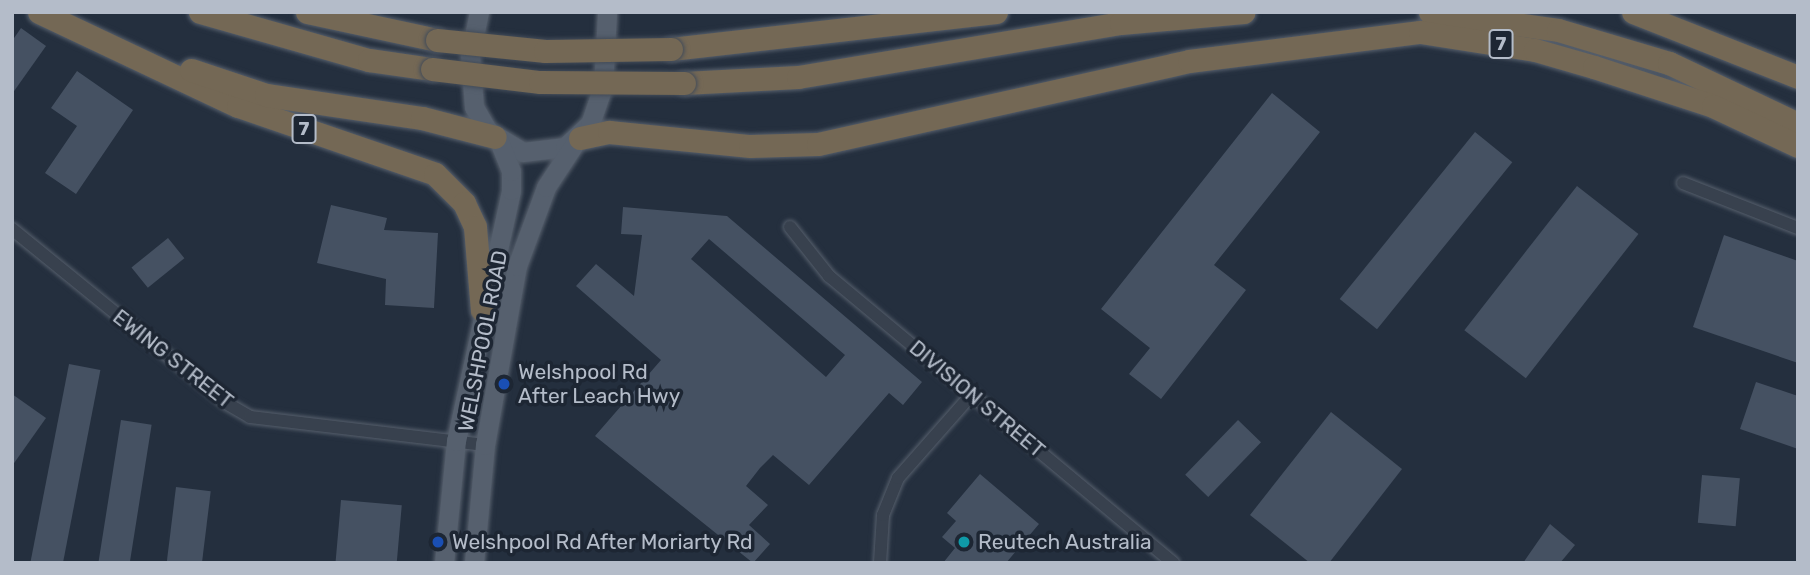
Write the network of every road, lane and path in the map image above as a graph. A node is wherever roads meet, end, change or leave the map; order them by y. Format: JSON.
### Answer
{"nodes":[{"id":1,"x":40,"y":12,"type":"edge"},
{"id":2,"x":200,"y":12,"type":"edge"},
{"id":3,"x":307,"y":12,"type":"edge"},
{"id":4,"x":479,"y":12,"type":"edge"},
{"id":5,"x":607,"y":12,"type":"edge"},
{"id":6,"x":996,"y":12,"type":"edge"},
{"id":7,"x":1244,"y":12,"type":"edge"},
{"id":8,"x":1430,"y":12,"type":"edge"},
{"id":9,"x":1633,"y":12,"type":"edge"},
{"id":10,"x":1798,"y":77,"type":"edge"},
{"id":11,"x":1798,"y":124,"type":"edge"},
{"id":12,"x":497,"y":138,"type":"junction"},
{"id":13,"x":578,"y":139,"type":"junction"},
{"id":14,"x":1798,"y":146,"type":"edge"},
{"id":15,"x":1683,"y":183,"type":"dead end"},
{"id":16,"x":790,"y":227,"type":"dead end"},
{"id":17,"x":1798,"y":228,"type":"edge"},
{"id":18,"x":12,"y":229,"type":"edge"},
{"id":19,"x":482,"y":310,"type":"junction"},
{"id":20,"x":972,"y":394,"type":"junction"},
{"id":21,"x":456,"y":441,"type":"junction"},
{"id":22,"x":485,"y":445,"type":"junction"},
{"id":23,"x":473,"y":557,"type":"edge"},
{"id":24,"x":444,"y":563,"type":"edge"},
{"id":25,"x":880,"y":563,"type":"edge"},
{"id":26,"x":1173,"y":563,"type":"edge"}],
"edges":[{"from":1,"to":12,"type":"highway"},
{"from":1,"to":19,"type":"highway","number":"7"},
{"from":2,"to":7,"type":"highway","bridge":true},
{"from":3,"to":6,"type":"highway","bridge":true},
{"from":4,"to":12,"type":"main road","name":"WELSHPOOL ROAD"},
{"from":5,"to":13,"type":"main road","name":"WELSHPOOL ROAD"},
{"from":8,"to":11,"type":"highway","number":"7"},
{"from":9,"to":10,"type":"highway"},
{"from":12,"to":13,"type":"main road"},
{"from":12,"to":19,"type":"main road","name":"WELSHPOOL ROAD"},
{"from":13,"to":14,"type":"highway","number":"7"},
{"from":13,"to":22,"type":"main road","name":"WELSHPOOL ROAD"},
{"from":15,"to":17,"type":"street"},
{"from":16,"to":20,"type":"street","name":"DIVISION STREET"},
{"from":18,"to":21,"type":"street","name":"EWING STREET"},
{"from":19,"to":21,"type":"main road","name":"WELSHPOOL ROAD"},
{"from":20,"to":25,"type":"street"},
{"from":20,"to":26,"type":"street","name":"DIVISION STREET"},
{"from":21,"to":22,"type":"street","name":"EWING STREET"},
{"from":21,"to":24,"type":"main road","name":"WELSHPOOL ROAD"},
{"from":22,"to":23,"type":"main road","name":"WELSHPOOL ROAD"}]}
